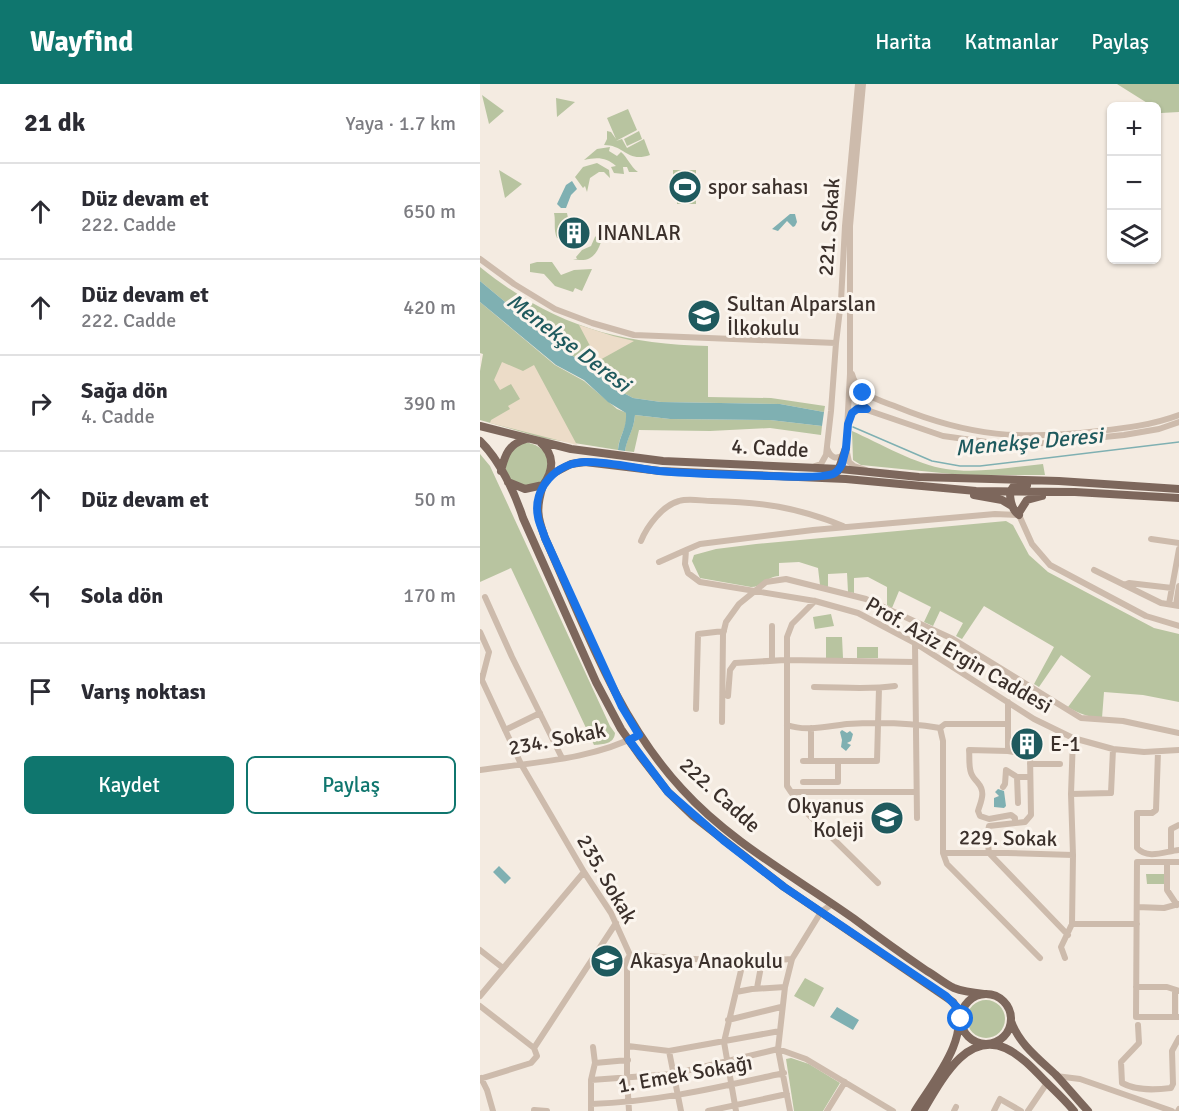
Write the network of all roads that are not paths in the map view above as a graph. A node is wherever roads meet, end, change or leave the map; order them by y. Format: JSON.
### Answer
{"nodes":[{"id":1,"x":858,"y":84,"type":"edge"},
{"id":2,"x":863,"y":84,"type":"edge"},
{"id":3,"x":480,"y":259,"type":"edge"},
{"id":4,"x":836,"y":343,"type":"junction"},
{"id":5,"x":850,"y":369,"type":"junction"},
{"id":6,"x":870,"y":396,"type":"junction"},
{"id":7,"x":867,"y":409,"type":"junction"},
{"id":8,"x":1179,"y":416,"type":"edge"},
{"id":9,"x":1179,"y":422,"type":"edge"},
{"id":10,"x":848,"y":424,"type":"junction"},
{"id":11,"x":480,"y":426,"type":"edge"},
{"id":12,"x":527,"y":438,"type":"junction"},
{"id":13,"x":480,"y":441,"type":"edge"},
{"id":14,"x":540,"y":442,"type":"junction"},
{"id":15,"x":826,"y":447,"type":"junction"},
{"id":16,"x":845,"y":451,"type":"junction"},
{"id":17,"x":808,"y":468,"type":"junction"},
{"id":18,"x":840,"y":469,"type":"junction"},
{"id":19,"x":501,"y":471,"type":"junction"},
{"id":20,"x":872,"y":472,"type":"junction"},
{"id":21,"x":550,"y":475,"type":"junction"},
{"id":22,"x":802,"y":477,"type":"junction"},
{"id":23,"x":999,"y":480,"type":"junction"},
{"id":24,"x":507,"y":481,"type":"junction"},
{"id":25,"x":1070,"y":481,"type":"junction"},
{"id":26,"x":543,"y":485,"type":"junction"},
{"id":27,"x":946,"y":489,"type":"junction"},
{"id":28,"x":1179,"y":489,"type":"edge"},
{"id":29,"x":1012,"y":490,"type":"junction"},
{"id":30,"x":1066,"y":492,"type":"junction"},
{"id":31,"x":1179,"y":498,"type":"edge"},
{"id":32,"x":1017,"y":511,"type":"junction"},
{"id":33,"x":844,"y":526,"type":"junction"},
{"id":34,"x":1151,"y":539,"type":"dead end"},
{"id":35,"x":641,"y":540,"type":"dead end"},
{"id":36,"x":1179,"y":543,"type":"edge"},
{"id":37,"x":1179,"y":549,"type":"edge"},
{"id":38,"x":686,"y":550,"type":"junction"},
{"id":39,"x":659,"y":562,"type":"dead end"},
{"id":40,"x":1094,"y":570,"type":"dead end"},
{"id":41,"x":1124,"y":585,"type":"junction"},
{"id":42,"x":1179,"y":586,"type":"edge"},
{"id":43,"x":1172,"y":588,"type":"junction"},
{"id":44,"x":755,"y":592,"type":"junction"},
{"id":45,"x":485,"y":597,"type":"dead end"},
{"id":46,"x":815,"y":601,"type":"junction"},
{"id":47,"x":1174,"y":605,"type":"edge"},
{"id":48,"x":772,"y":626,"type":"dead end"},
{"id":49,"x":1179,"y":626,"type":"edge"},
{"id":50,"x":480,"y":632,"type":"edge"},
{"id":51,"x":723,"y":632,"type":"junction"},
{"id":52,"x":915,"y":643,"type":"junction"},
{"id":53,"x":785,"y":660,"type":"junction"},
{"id":54,"x":772,"y":661,"type":"junction"},
{"id":55,"x":915,"y":662,"type":"junction"},
{"id":56,"x":481,"y":678,"type":"edge"},
{"id":57,"x":895,"y":686,"type":"dead end"},
{"id":58,"x":814,"y":687,"type":"dead end"},
{"id":59,"x":879,"y":688,"type":"junction"},
{"id":60,"x":728,"y":696,"type":"dead end"},
{"id":61,"x":1008,"y":702,"type":"junction"},
{"id":62,"x":696,"y":709,"type":"dead end"},
{"id":63,"x":540,"y":713,"type":"junction"},
{"id":64,"x":722,"y":722,"type":"dead end"},
{"id":65,"x":879,"y":724,"type":"junction"},
{"id":66,"x":1007,"y":724,"type":"junction"},
{"id":67,"x":787,"y":725,"type":"junction"},
{"id":68,"x":915,"y":725,"type":"junction"},
{"id":69,"x":811,"y":728,"type":"junction"},
{"id":70,"x":940,"y":728,"type":"junction"},
{"id":71,"x":505,"y":730,"type":"junction"},
{"id":72,"x":1179,"y":733,"type":"edge"},
{"id":73,"x":639,"y":735,"type":"junction"},
{"id":74,"x":1073,"y":738,"type":"junction"},
{"id":75,"x":629,"y":740,"type":"junction"},
{"id":76,"x":1113,"y":749,"type":"junction"},
{"id":77,"x":1179,"y":750,"type":"edge"},
{"id":78,"x":1008,"y":751,"type":"junction"},
{"id":79,"x":1158,"y":752,"type":"junction"},
{"id":80,"x":562,"y":758,"type":"junction"},
{"id":81,"x":803,"y":761,"type":"dead end"},
{"id":82,"x":811,"y":761,"type":"junction"},
{"id":83,"x":838,"y":761,"type":"junction"},
{"id":84,"x":521,"y":764,"type":"junction"},
{"id":85,"x":1030,"y":764,"type":"junction"},
{"id":86,"x":1060,"y":764,"type":"dead end"},
{"id":87,"x":480,"y":770,"type":"edge"},
{"id":88,"x":1017,"y":777,"type":"junction"},
{"id":89,"x":1030,"y":777,"type":"junction"},
{"id":90,"x":803,"y":782,"type":"dead end"},
{"id":91,"x":838,"y":782,"type":"junction"},
{"id":92,"x":846,"y":782,"type":"dead end"},
{"id":93,"x":1003,"y":787,"type":"dead end"},
{"id":94,"x":791,"y":792,"type":"junction"},
{"id":95,"x":916,"y":792,"type":"junction"},
{"id":96,"x":1071,"y":794,"type":"junction"},
{"id":97,"x":1018,"y":803,"type":"dead end"},
{"id":98,"x":917,"y":818,"type":"dead end"},
{"id":99,"x":1015,"y":823,"type":"junction"},
{"id":100,"x":1179,"y":825,"type":"edge"},
{"id":101,"x":1179,"y":850,"type":"edge"},
{"id":102,"x":1171,"y":851,"type":"junction"},
{"id":103,"x":943,"y":853,"type":"junction"},
{"id":104,"x":989,"y":853,"type":"junction"},
{"id":105,"x":1073,"y":855,"type":"junction"},
{"id":106,"x":1167,"y":862,"type":"junction"},
{"id":107,"x":1179,"y":862,"type":"edge"},
{"id":108,"x":584,"y":872,"type":"junction"},
{"id":109,"x":878,"y":883,"type":"dead end"},
{"id":110,"x":832,"y":904,"type":"junction"},
{"id":111,"x":1178,"y":905,"type":"edge"},
{"id":112,"x":1137,"y":907,"type":"junction"},
{"id":113,"x":821,"y":912,"type":"junction"},
{"id":114,"x":616,"y":923,"type":"junction"},
{"id":115,"x":1072,"y":924,"type":"junction"},
{"id":116,"x":1137,"y":924,"type":"junction"},
{"id":117,"x":1068,"y":935,"type":"junction"},
{"id":118,"x":480,"y":950,"type":"edge"},
{"id":119,"x":630,"y":955,"type":"junction"},
{"id":120,"x":1040,"y":958,"type":"dead end"},
{"id":121,"x":1065,"y":958,"type":"dead end"},
{"id":122,"x":792,"y":959,"type":"junction"},
{"id":123,"x":762,"y":961,"type":"junction"},
{"id":124,"x":743,"y":962,"type":"junction"},
{"id":125,"x":503,"y":968,"type":"junction"},
{"id":126,"x":785,"y":987,"type":"junction"},
{"id":127,"x":1136,"y":987,"type":"junction"},
{"id":128,"x":757,"y":988,"type":"junction"},
{"id":129,"x":1177,"y":991,"type":"edge"},
{"id":130,"x":736,"y":992,"type":"junction"},
{"id":131,"x":985,"y":994,"type":"junction"},
{"id":132,"x":480,"y":996,"type":"edge"},
{"id":133,"x":480,"y":1006,"type":"edge"},
{"id":134,"x":781,"y":1007,"type":"junction"},
{"id":135,"x":1177,"y":1017,"type":"edge"},
{"id":136,"x":961,"y":1019,"type":"junction"},
{"id":137,"x":1011,"y":1019,"type":"junction"},
{"id":138,"x":728,"y":1020,"type":"junction"},
{"id":139,"x":1138,"y":1025,"type":"dead end"},
{"id":140,"x":780,"y":1031,"type":"junction"},
{"id":141,"x":1179,"y":1038,"type":"edge"},
{"id":142,"x":724,"y":1042,"type":"junction"},
{"id":143,"x":986,"y":1044,"type":"junction"},
{"id":144,"x":628,"y":1046,"type":"junction"},
{"id":145,"x":593,"y":1047,"type":"dead end"},
{"id":146,"x":534,"y":1048,"type":"junction"},
{"id":147,"x":778,"y":1049,"type":"junction"},
{"id":148,"x":669,"y":1051,"type":"junction"},
{"id":149,"x":628,"y":1060,"type":"junction"},
{"id":150,"x":726,"y":1060,"type":"junction"},
{"id":151,"x":596,"y":1063,"type":"junction"},
{"id":152,"x":784,"y":1073,"type":"junction"},
{"id":153,"x":673,"y":1074,"type":"junction"},
{"id":154,"x":1056,"y":1076,"type":"junction"},
{"id":155,"x":481,"y":1078,"type":"edge"},
{"id":156,"x":627,"y":1078,"type":"junction"},
{"id":157,"x":591,"y":1080,"type":"junction"},
{"id":158,"x":845,"y":1082,"type":"junction"},
{"id":159,"x":1047,"y":1083,"type":"junction"},
{"id":160,"x":731,"y":1084,"type":"junction"},
{"id":161,"x":787,"y":1094,"type":"junction"},
{"id":162,"x":678,"y":1096,"type":"junction"},
{"id":163,"x":628,"y":1103,"type":"junction"},
{"id":164,"x":591,"y":1107,"type":"edge"},
{"id":165,"x":736,"y":1108,"type":"edge"},
{"id":166,"x":1155,"y":1108,"type":"edge"},
{"id":167,"x":534,"y":1110,"type":"edge"},
{"id":168,"x":926,"y":1110,"type":"edge"},
{"id":169,"x":493,"y":1111,"type":"edge"},
{"id":170,"x":547,"y":1111,"type":"edge"},
{"id":171,"x":629,"y":1111,"type":"edge"},
{"id":172,"x":681,"y":1111,"type":"edge"},
{"id":173,"x":708,"y":1111,"type":"edge"},
{"id":174,"x":790,"y":1111,"type":"edge"},
{"id":175,"x":827,"y":1111,"type":"edge"},
{"id":176,"x":893,"y":1111,"type":"edge"},
{"id":177,"x":915,"y":1111,"type":"edge"},
{"id":178,"x":994,"y":1111,"type":"edge"},
{"id":179,"x":1021,"y":1111,"type":"edge"},
{"id":180,"x":1028,"y":1111,"type":"edge"},
{"id":181,"x":1074,"y":1111,"type":"edge"},
{"id":182,"x":1088,"y":1111,"type":"edge"},
{"id":183,"x":1172,"y":1111,"type":"edge"}],
"edges":[{"from":1,"to":4,"type":"street","name":"221. Sokak"},
{"from":2,"to":5,"type":"street"},
{"from":3,"to":4,"type":"street"},
{"from":4,"to":15,"type":"street","name":"221. Sokak"},
{"from":5,"to":6,"type":"street"},
{"from":5,"to":10,"type":"street"},
{"from":6,"to":7,"type":"street"},
{"from":6,"to":8,"type":"street"},
{"from":7,"to":9,"type":"street"},
{"from":7,"to":10,"type":"street"},
{"from":10,"to":16,"type":"street"},
{"from":11,"to":12,"type":"main road"},
{"from":12,"to":14,"type":"main road"},
{"from":12,"to":19,"type":"main road"},
{"from":13,"to":19,"type":"main road"},
{"from":14,"to":17,"type":"main road","name":"4. Cadde"},
{"from":14,"to":21,"type":"main road"},
{"from":15,"to":16,"type":"street"},
{"from":15,"to":17,"type":"street"},
{"from":16,"to":18,"type":"main road"},
{"from":16,"to":20,"type":"street"},
{"from":17,"to":18,"type":"main road","name":"4. Cadde"},
{"from":18,"to":20,"type":"main road","name":"4. Cadde"},
{"from":18,"to":22,"type":"main road"},
{"from":19,"to":24,"type":"main road"},
{"from":20,"to":23,"type":"main road","name":"4. Cadde"},
{"from":21,"to":22,"type":"main road","name":"4. Cadde"},
{"from":21,"to":26,"type":"main road"},
{"from":22,"to":27,"type":"main road","name":"4. Cadde"},
{"from":23,"to":25,"type":"main road","name":"4. Cadde"},
{"from":23,"to":29,"type":"main road"},
{"from":24,"to":26,"type":"main road"},
{"from":24,"to":75,"type":"main road","name":"222. Cadde"},
{"from":25,"to":28,"type":"main road","name":"4. Cadde"},
{"from":25,"to":29,"type":"main road"},
{"from":26,"to":73,"type":"main road","name":"222. Cadde"},
{"from":27,"to":29,"type":"main road","name":"4. Cadde"},
{"from":27,"to":32,"type":"main road"},
{"from":29,"to":30,"type":"main road","name":"4. Cadde"},
{"from":29,"to":32,"type":"main road"},
{"from":30,"to":31,"type":"main road","name":"4. Cadde"},
{"from":30,"to":32,"type":"main road"},
{"from":32,"to":33,"type":"street"},
{"from":32,"to":49,"type":"street"},
{"from":33,"to":35,"type":"street"},
{"from":33,"to":38,"type":"street"},
{"from":34,"to":36,"type":"street"},
{"from":37,"to":43,"type":"street"},
{"from":38,"to":39,"type":"street"},
{"from":38,"to":44,"type":"street","name":"Prof. Aziz Ergin Caddesi"},
{"from":40,"to":41,"type":"street"},
{"from":41,"to":43,"type":"street"},
{"from":41,"to":47,"type":"street"},
{"from":42,"to":47,"type":"street"},
{"from":43,"to":47,"type":"street"},
{"from":44,"to":46,"type":"street","name":"Prof. Aziz Ergin Caddesi"},
{"from":44,"to":51,"type":"street"},
{"from":44,"to":72,"type":"street"},
{"from":45,"to":63,"type":"street"},
{"from":46,"to":52,"type":"street","name":"Prof. Aziz Ergin Caddesi"},
{"from":46,"to":53,"type":"street"},
{"from":48,"to":54,"type":"street"},
{"from":50,"to":56,"type":"street"},
{"from":51,"to":62,"type":"street"},
{"from":51,"to":64,"type":"street"},
{"from":52,"to":55,"type":"street"},
{"from":52,"to":61,"type":"street","name":"Prof. Aziz Ergin Caddesi"},
{"from":53,"to":54,"type":"street"},
{"from":53,"to":55,"type":"street"},
{"from":53,"to":67,"type":"street"},
{"from":54,"to":60,"type":"street"},
{"from":55,"to":68,"type":"street"},
{"from":56,"to":71,"type":"street","name":"235. Sokak"},
{"from":57,"to":59,"type":"street"},
{"from":58,"to":59,"type":"street"},
{"from":59,"to":65,"type":"street"},
{"from":61,"to":66,"type":"street"},
{"from":61,"to":74,"type":"street","name":"Prof. Aziz Ergin Caddesi"},
{"from":63,"to":71,"type":"street"},
{"from":63,"to":80,"type":"street"},
{"from":65,"to":68,"type":"street"},
{"from":65,"to":69,"type":"street"},
{"from":65,"to":83,"type":"street"},
{"from":66,"to":70,"type":"street"},
{"from":66,"to":78,"type":"street"},
{"from":67,"to":69,"type":"street"},
{"from":67,"to":94,"type":"street"},
{"from":68,"to":70,"type":"street"},
{"from":68,"to":95,"type":"street"},
{"from":69,"to":82,"type":"street"},
{"from":70,"to":103,"type":"street"},
{"from":71,"to":84,"type":"street","name":"235. Sokak"},
{"from":73,"to":75,"type":"street","name":"234. Sokak"},
{"from":73,"to":110,"type":"main road","name":"222. Cadde"},
{"from":74,"to":76,"type":"street","name":"Prof. Aziz Ergin Caddesi"},
{"from":74,"to":96,"type":"street"},
{"from":75,"to":80,"type":"street","name":"234. Sokak"},
{"from":75,"to":113,"type":"main road","name":"222. Cadde"},
{"from":76,"to":79,"type":"street","name":"Prof. Aziz Ergin Caddesi"},
{"from":76,"to":96,"type":"street"},
{"from":77,"to":79,"type":"street","name":"Prof. Aziz Ergin Caddesi"},
{"from":78,"to":85,"type":"street"},
{"from":78,"to":99,"type":"street"},
{"from":79,"to":102,"type":"street"},
{"from":80,"to":84,"type":"street","name":"234. Sokak"},
{"from":81,"to":82,"type":"street"},
{"from":82,"to":83,"type":"street"},
{"from":83,"to":91,"type":"street"},
{"from":84,"to":87,"type":"street","name":"234. Sokak"},
{"from":84,"to":108,"type":"street","name":"235. Sokak"},
{"from":85,"to":86,"type":"street"},
{"from":85,"to":89,"type":"street"},
{"from":88,"to":89,"type":"street"},
{"from":88,"to":93,"type":"street"},
{"from":88,"to":97,"type":"street"},
{"from":89,"to":99,"type":"street"},
{"from":90,"to":91,"type":"street"},
{"from":91,"to":92,"type":"street"},
{"from":94,"to":95,"type":"street"},
{"from":94,"to":109,"type":"street"},
{"from":95,"to":98,"type":"street"},
{"from":96,"to":105,"type":"street"},
{"from":99,"to":104,"type":"street"},
{"from":100,"to":102,"type":"street"},
{"from":101,"to":102,"type":"street"},
{"from":103,"to":104,"type":"street","name":"229. Sokak"},
{"from":103,"to":120,"type":"street"},
{"from":104,"to":105,"type":"street","name":"229. Sokak"},
{"from":104,"to":117,"type":"street"},
{"from":105,"to":115,"type":"street"},
{"from":106,"to":107,"type":"street"},
{"from":106,"to":111,"type":"street"},
{"from":106,"to":112,"type":"street"},
{"from":108,"to":114,"type":"street","name":"235. Sokak"},
{"from":108,"to":125,"type":"street"},
{"from":110,"to":113,"type":"street"},
{"from":110,"to":131,"type":"main road","name":"222. Cadde"},
{"from":111,"to":112,"type":"street"},
{"from":112,"to":116,"type":"street"},
{"from":113,"to":122,"type":"street"},
{"from":113,"to":136,"type":"main road","name":"222. Cadde"},
{"from":114,"to":119,"type":"street","name":"235. Sokak"},
{"from":114,"to":146,"type":"street"},
{"from":115,"to":116,"type":"street"},
{"from":115,"to":117,"type":"street"},
{"from":116,"to":127,"type":"street"},
{"from":117,"to":121,"type":"street"},
{"from":118,"to":125,"type":"street"},
{"from":119,"to":124,"type":"street","name":"235. Sokak"},
{"from":119,"to":144,"type":"street"},
{"from":122,"to":123,"type":"street","name":"235. Sokak"},
{"from":122,"to":126,"type":"street"},
{"from":123,"to":124,"type":"street","name":"235. Sokak"},
{"from":123,"to":128,"type":"street"},
{"from":124,"to":130,"type":"street"},
{"from":125,"to":132,"type":"street"},
{"from":126,"to":128,"type":"street"},
{"from":126,"to":134,"type":"street"},
{"from":127,"to":129,"type":"street"},
{"from":127,"to":135,"type":"street"},
{"from":128,"to":130,"type":"street"},
{"from":129,"to":135,"type":"street"},
{"from":130,"to":138,"type":"street"},
{"from":131,"to":136,"type":"main road"},
{"from":131,"to":137,"type":"main road"},
{"from":133,"to":146,"type":"street"},
{"from":134,"to":138,"type":"street"},
{"from":134,"to":140,"type":"street"},
{"from":136,"to":143,"type":"main road"},
{"from":136,"to":177,"type":"main road"},
{"from":137,"to":143,"type":"main road"},
{"from":137,"to":154,"type":"main road"},
{"from":138,"to":142,"type":"street"},
{"from":139,"to":141,"type":"street"},
{"from":140,"to":142,"type":"street"},
{"from":140,"to":147,"type":"street"},
{"from":142,"to":148,"type":"street"},
{"from":142,"to":150,"type":"street"},
{"from":143,"to":159,"type":"main road"},
{"from":143,"to":168,"type":"main road"},
{"from":144,"to":148,"type":"street"},
{"from":144,"to":149,"type":"street"},
{"from":145,"to":151,"type":"street"},
{"from":146,"to":155,"type":"street"},
{"from":147,"to":150,"type":"street"},
{"from":147,"to":152,"type":"street"},
{"from":147,"to":158,"type":"street"},
{"from":148,"to":153,"type":"street"},
{"from":149,"to":151,"type":"street"},
{"from":149,"to":156,"type":"street"},
{"from":150,"to":153,"type":"street"},
{"from":150,"to":160,"type":"street"},
{"from":151,"to":157,"type":"street"},
{"from":152,"to":160,"type":"street","name":"1. Emek Sokağı"},
{"from":152,"to":161,"type":"street"},
{"from":153,"to":156,"type":"street"},
{"from":153,"to":162,"type":"street"},
{"from":154,"to":166,"type":"street"},
{"from":154,"to":182,"type":"main road"},
{"from":155,"to":169,"type":"street"},
{"from":156,"to":157,"type":"street"},
{"from":156,"to":163,"type":"street"},
{"from":157,"to":164,"type":"street"},
{"from":158,"to":175,"type":"street"},
{"from":158,"to":176,"type":"street"},
{"from":159,"to":180,"type":"street"},
{"from":159,"to":181,"type":"main road"},
{"from":160,"to":162,"type":"street","name":"1. Emek Sokağı"},
{"from":160,"to":165,"type":"street"},
{"from":161,"to":165,"type":"street"},
{"from":161,"to":174,"type":"street"},
{"from":162,"to":163,"type":"street","name":"1. Emek Sokağı"},
{"from":162,"to":172,"type":"street"},
{"from":163,"to":164,"type":"street","name":"1. Emek Sokağı"},
{"from":163,"to":171,"type":"street"},
{"from":165,"to":173,"type":"street"},
{"from":166,"to":183,"type":"street"},
{"from":167,"to":170,"type":"street"},
{"from":178,"to":179,"type":"street"}]}
